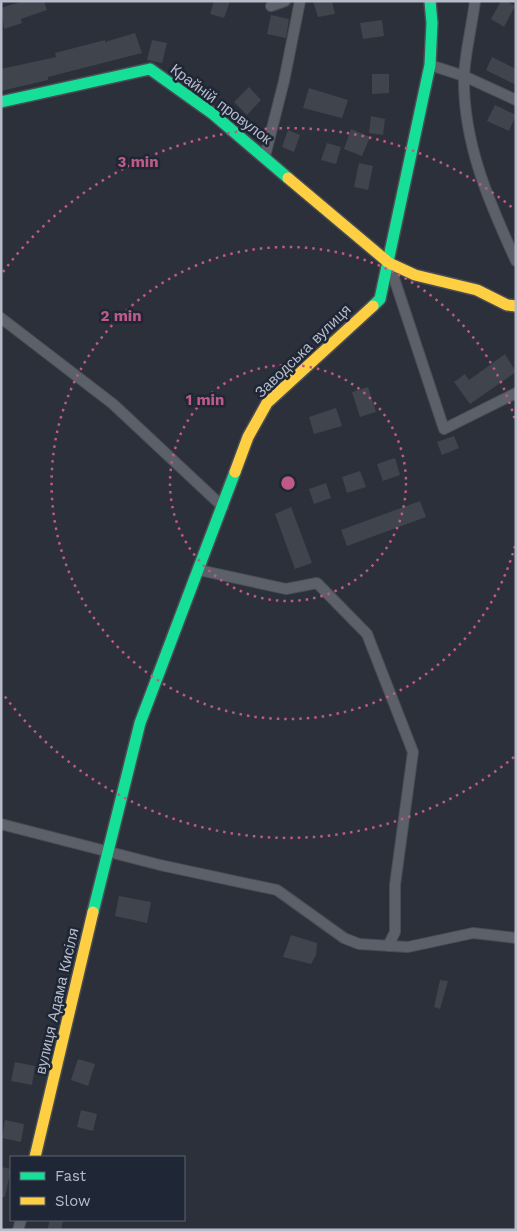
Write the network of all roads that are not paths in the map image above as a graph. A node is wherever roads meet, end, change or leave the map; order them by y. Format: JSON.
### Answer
{"nodes":[{"id":1,"x":285,"y":1,"type":"edge"},
{"id":2,"x":300,"y":1,"type":"edge"},
{"id":3,"x":430,"y":1,"type":"edge"},
{"id":4,"x":475,"y":1,"type":"edge"},
{"id":5,"x":271,"y":6,"type":"dead end"},
{"id":6,"x":430,"y":66,"type":"junction"},
{"id":7,"x":464,"y":76,"type":"junction"},
{"id":8,"x":516,"y":100,"type":"edge"},
{"id":9,"x":1,"y":102,"type":"edge"},
{"id":10,"x":265,"y":156,"type":"junction"},
{"id":11,"x":516,"y":261,"type":"edge"},
{"id":12,"x":389,"y":263,"type":"junction"},
{"id":13,"x":516,"y":306,"type":"edge"},
{"id":14,"x":1,"y":318,"type":"edge"},
{"id":15,"x":516,"y":393,"type":"edge"},
{"id":16,"x":222,"y":507,"type":"junction"},
{"id":17,"x":198,"y":573,"type":"junction"},
{"id":18,"x":1,"y":824,"type":"edge"},
{"id":19,"x":107,"y":851,"type":"junction"},
{"id":20,"x":516,"y":938,"type":"edge"},
{"id":21,"x":388,"y":946,"type":"junction"},
{"id":22,"x":36,"y":1156,"type":"edge"}],
"edges":[{"from":1,"to":5,"type":"street"},
{"from":2,"to":10,"type":"street"},
{"from":3,"to":6,"type":"street","name":"Заводська вулиця"},
{"from":4,"to":7,"type":"street"},
{"from":6,"to":7,"type":"street"},
{"from":6,"to":12,"type":"street","name":"Заводська вулиця"},
{"from":7,"to":8,"type":"street"},
{"from":7,"to":11,"type":"street"},
{"from":9,"to":10,"type":"street","name":"Крайній провулок"},
{"from":10,"to":12,"type":"street","name":"Крайній провулок"},
{"from":12,"to":13,"type":"street","name":"Крайній провулок"},
{"from":12,"to":15,"type":"street"},
{"from":12,"to":16,"type":"street","name":"Заводська вулиця"},
{"from":14,"to":16,"type":"street"},
{"from":16,"to":17,"type":"street","name":"Заводська вулиця"},
{"from":17,"to":19,"type":"street","name":"вулиця Адама Кисіля"},
{"from":17,"to":21,"type":"street"},
{"from":18,"to":19,"type":"street"},
{"from":19,"to":21,"type":"street"},
{"from":19,"to":22,"type":"street","name":"вулиця Адама Кисіля"},
{"from":20,"to":21,"type":"street"}]}
